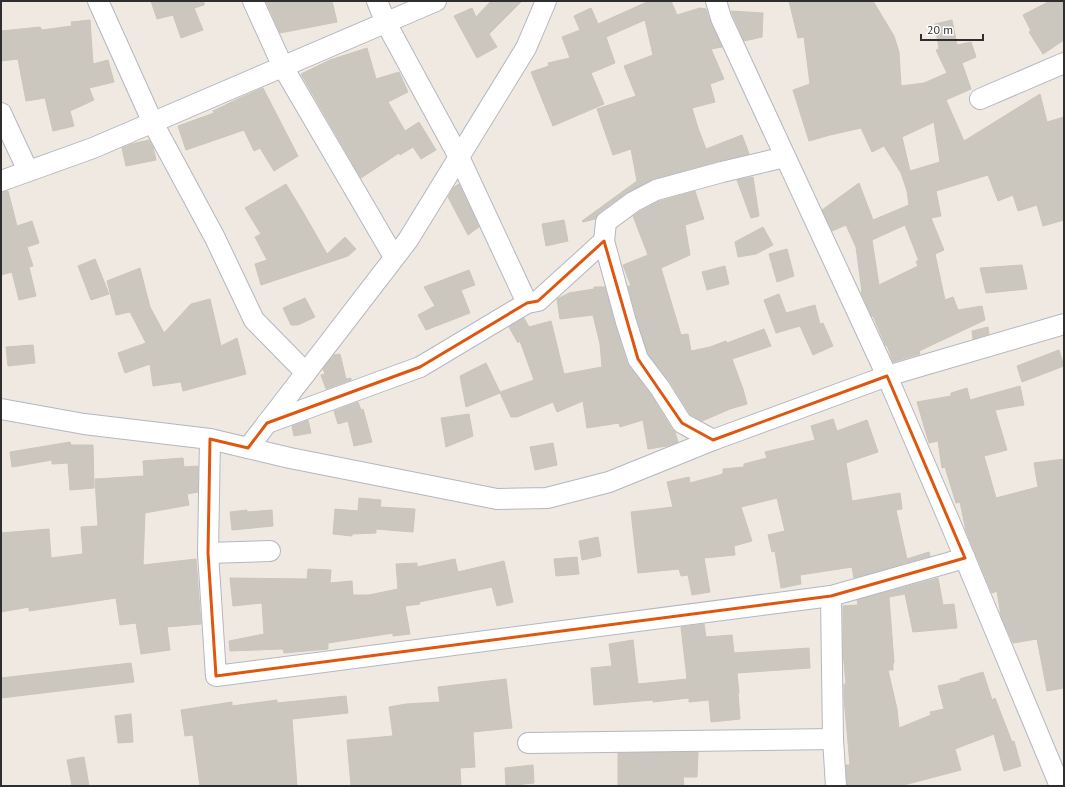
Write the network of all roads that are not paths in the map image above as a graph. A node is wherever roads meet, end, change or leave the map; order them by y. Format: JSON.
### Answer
{"nodes":[{"id":1,"x":98,"y":1,"type":"edge"},
{"id":2,"x":253,"y":1,"type":"edge"},
{"id":3,"x":377,"y":1,"type":"edge"},
{"id":4,"x":436,"y":1,"type":"edge"},
{"id":5,"x":546,"y":1,"type":"edge"},
{"id":6,"x":716,"y":1,"type":"edge"},
{"id":7,"x":386,"y":23,"type":"junction"},
{"id":8,"x":1064,"y":63,"type":"edge"},
{"id":9,"x":283,"y":67,"type":"junction"},
{"id":10,"x":980,"y":99,"type":"dead end"},
{"id":11,"x":1,"y":113,"type":"edge"},
{"id":12,"x":153,"y":123,"type":"junction"},
{"id":13,"x":459,"y":157,"type":"junction"},
{"id":14,"x":785,"y":157,"type":"junction"},
{"id":15,"x":28,"y":171,"type":"junction"},
{"id":16,"x":1,"y":181,"type":"edge"},
{"id":17,"x":604,"y":241,"type":"junction"},
{"id":18,"x":394,"y":257,"type":"junction"},
{"id":19,"x":527,"y":303,"type":"junction"},
{"id":20,"x":1064,"y":324,"type":"edge"},
{"id":21,"x":306,"y":373,"type":"junction"},
{"id":22,"x":887,"y":376,"type":"junction"},
{"id":23,"x":1,"y":409,"type":"edge"},
{"id":24,"x":268,"y":423,"type":"junction"},
{"id":25,"x":210,"y":439,"type":"junction"},
{"id":26,"x":713,"y":440,"type":"junction"},
{"id":27,"x":248,"y":448,"type":"junction"},
{"id":28,"x":270,"y":551,"type":"dead end"},
{"id":29,"x":208,"y":553,"type":"junction"},
{"id":30,"x":965,"y":558,"type":"junction"},
{"id":31,"x":831,"y":596,"type":"junction"},
{"id":32,"x":833,"y":739,"type":"junction"},
{"id":33,"x":528,"y":743,"type":"dead end"},
{"id":34,"x":836,"y":786,"type":"edge"},
{"id":35,"x":1062,"y":786,"type":"edge"}],
"edges":[{"from":1,"to":12,"type":"street"},
{"from":2,"to":9,"type":"street"},
{"from":3,"to":7,"type":"street"},
{"from":4,"to":7,"type":"street"},
{"from":5,"to":13,"type":"street"},
{"from":6,"to":14,"type":"street"},
{"from":7,"to":9,"type":"street"},
{"from":7,"to":13,"type":"street"},
{"from":8,"to":10,"type":"street"},
{"from":9,"to":12,"type":"street"},
{"from":9,"to":18,"type":"street"},
{"from":11,"to":15,"type":"street"},
{"from":12,"to":15,"type":"street"},
{"from":12,"to":21,"type":"street"},
{"from":13,"to":18,"type":"street"},
{"from":13,"to":19,"type":"street"},
{"from":14,"to":17,"type":"street"},
{"from":14,"to":22,"type":"street"},
{"from":15,"to":16,"type":"street"},
{"from":17,"to":19,"type":"street"},
{"from":17,"to":26,"type":"street"},
{"from":18,"to":21,"type":"street"},
{"from":19,"to":24,"type":"street"},
{"from":20,"to":22,"type":"street"},
{"from":21,"to":24,"type":"street"},
{"from":22,"to":26,"type":"street"},
{"from":22,"to":30,"type":"street"},
{"from":23,"to":25,"type":"street"},
{"from":24,"to":27,"type":"street"},
{"from":25,"to":27,"type":"street"},
{"from":25,"to":29,"type":"street"},
{"from":26,"to":27,"type":"street"},
{"from":28,"to":29,"type":"street"},
{"from":29,"to":31,"type":"street"},
{"from":30,"to":31,"type":"street"},
{"from":30,"to":35,"type":"street"},
{"from":31,"to":32,"type":"street"},
{"from":32,"to":33,"type":"street"},
{"from":32,"to":34,"type":"street"}]}
